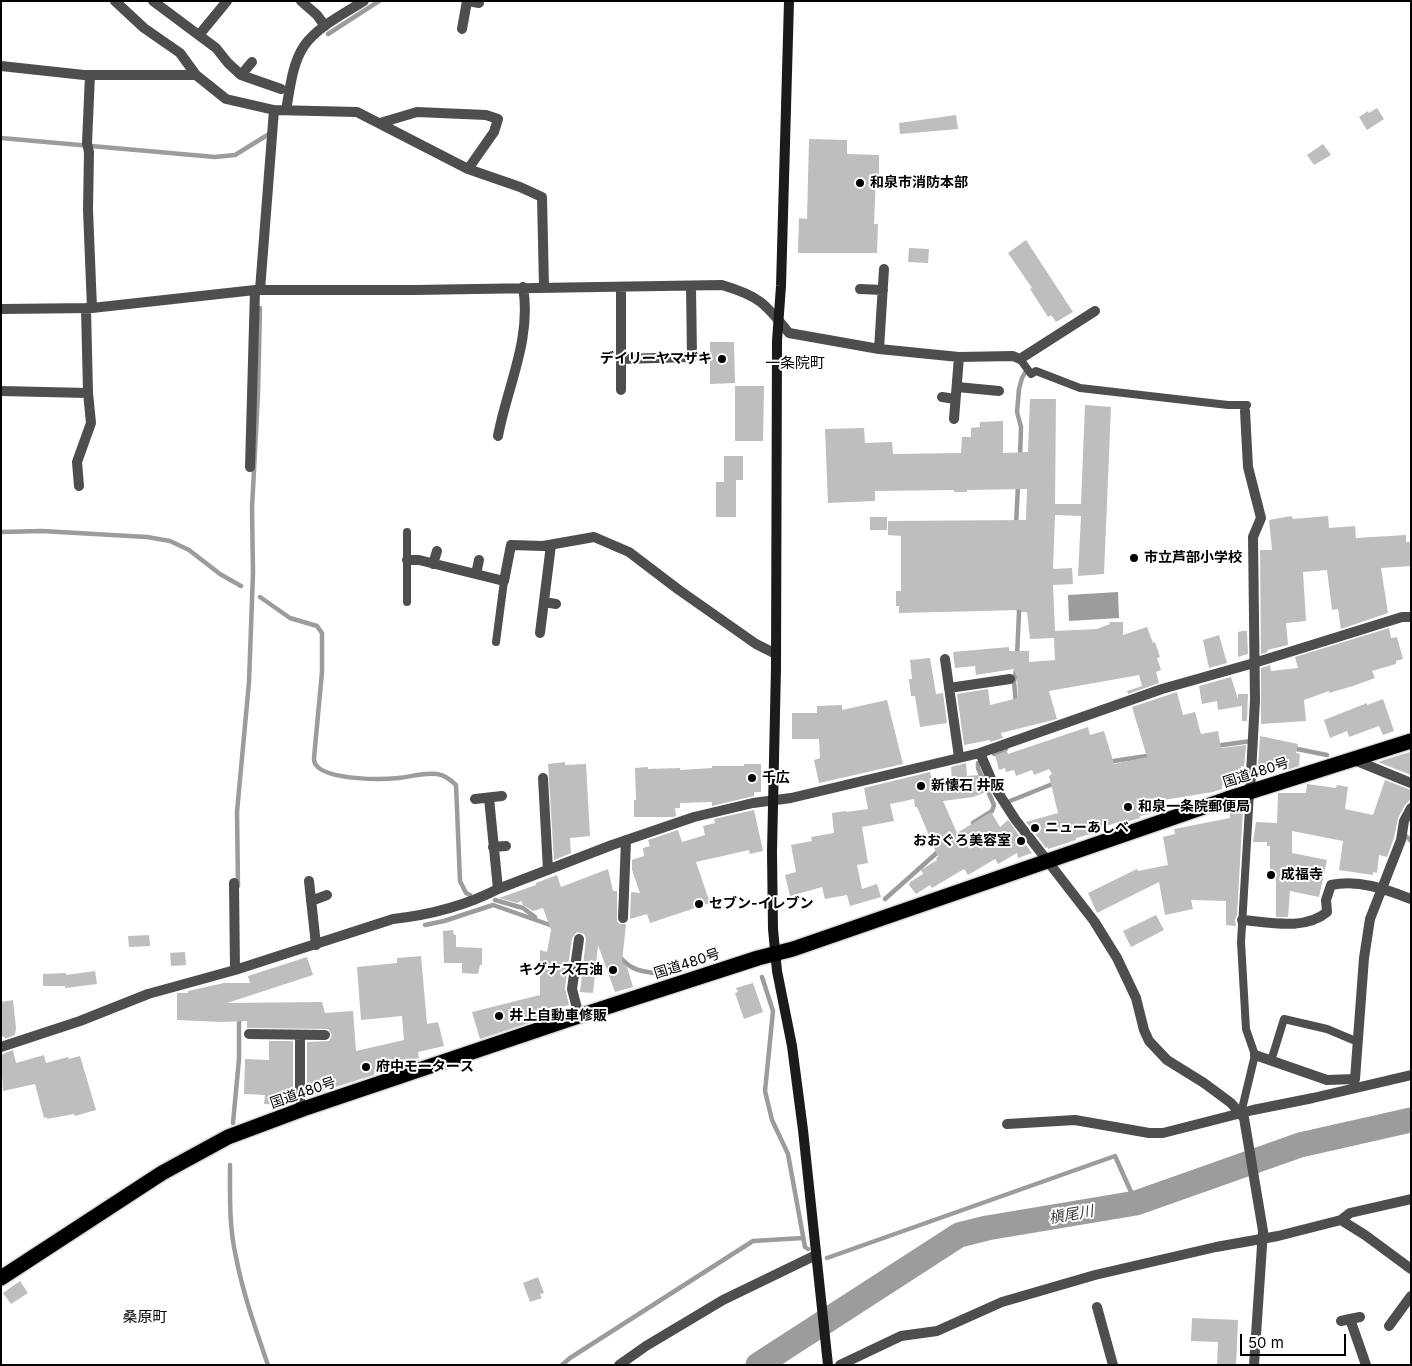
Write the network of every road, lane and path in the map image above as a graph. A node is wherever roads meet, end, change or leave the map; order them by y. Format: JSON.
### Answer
{"nodes":[{"id":1,"x":115,"y":1,"type":"edge"},
{"id":2,"x":153,"y":1,"type":"edge"},
{"id":3,"x":227,"y":1,"type":"edge"},
{"id":4,"x":301,"y":1,"type":"edge"},
{"id":5,"x":364,"y":1,"type":"edge"},
{"id":6,"x":467,"y":1,"type":"edge"},
{"id":7,"x":789,"y":1,"type":"edge"},
{"id":8,"x":479,"y":3,"type":"dead end"},
{"id":9,"x":325,"y":26,"type":"junction"},
{"id":10,"x":462,"y":29,"type":"dead end"},
{"id":11,"x":199,"y":35,"type":"junction"},
{"id":12,"x":252,"y":62,"type":"dead end"},
{"id":13,"x":1,"y":66,"type":"edge"},
{"id":14,"x":90,"y":75,"type":"junction"},
{"id":15,"x":196,"y":75,"type":"junction"},
{"id":16,"x":242,"y":75,"type":"junction"},
{"id":17,"x":281,"y":89,"type":"dead end"},
{"id":18,"x":274,"y":110,"type":"junction"},
{"id":19,"x":286,"y":110,"type":"junction"},
{"id":20,"x":380,"y":124,"type":"junction"},
{"id":21,"x":468,"y":169,"type":"junction"},
{"id":22,"x":884,"y":269,"type":"dead end"},
{"id":23,"x":621,"y":286,"type":"junction"},
{"id":24,"x":691,"y":286,"type":"junction"},
{"id":25,"x":523,"y":287,"type":"junction"},
{"id":26,"x":544,"y":287,"type":"junction"},
{"id":27,"x":860,"y":289,"type":"dead end"},
{"id":28,"x":258,"y":290,"type":"junction"},
{"id":29,"x":883,"y":290,"type":"junction"},
{"id":30,"x":89,"y":308,"type":"junction"},
{"id":31,"x":1,"y":309,"type":"edge"},
{"id":32,"x":1095,"y":311,"type":"dead end"},
{"id":33,"x":778,"y":320,"type":"junction"},
{"id":34,"x":879,"y":349,"type":"junction"},
{"id":35,"x":959,"y":357,"type":"junction"},
{"id":36,"x":621,"y":359,"type":"junction"},
{"id":37,"x":1020,"y":359,"type":"junction"},
{"id":38,"x":957,"y":387,"type":"junction"},
{"id":39,"x":621,"y":390,"type":"dead end"},
{"id":40,"x":1,"y":391,"type":"edge"},
{"id":41,"x":999,"y":391,"type":"dead end"},
{"id":42,"x":88,"y":393,"type":"junction"},
{"id":43,"x":942,"y":397,"type":"dead end"},
{"id":44,"x":955,"y":399,"type":"junction"},
{"id":45,"x":1246,"y":408,"type":"joint"},
{"id":46,"x":954,"y":419,"type":"dead end"},
{"id":47,"x":498,"y":436,"type":"dead end"},
{"id":48,"x":250,"y":467,"type":"dead end"},
{"id":49,"x":79,"y":486,"type":"dead end"},
{"id":50,"x":407,"y":532,"type":"dead end"},
{"id":51,"x":551,"y":545,"type":"junction"},
{"id":52,"x":437,"y":551,"type":"dead end"},
{"id":53,"x":407,"y":560,"type":"junction"},
{"id":54,"x":479,"y":560,"type":"dead end"},
{"id":55,"x":433,"y":564,"type":"junction"},
{"id":56,"x":476,"y":574,"type":"junction"},
{"id":57,"x":504,"y":581,"type":"junction"},
{"id":58,"x":407,"y":602,"type":"dead end"},
{"id":59,"x":544,"y":602,"type":"junction"},
{"id":60,"x":556,"y":604,"type":"dead end"},
{"id":61,"x":1411,"y":617,"type":"edge"},
{"id":62,"x":540,"y":633,"type":"dead end"},
{"id":63,"x":496,"y":642,"type":"dead end"},
{"id":64,"x":776,"y":654,"type":"junction"},
{"id":65,"x":945,"y":659,"type":"dead end"},
{"id":66,"x":1254,"y":663,"type":"junction"},
{"id":67,"x":1010,"y":679,"type":"dead end"},
{"id":68,"x":949,"y":688,"type":"junction"},
{"id":69,"x":1411,"y":741,"type":"edge"},
{"id":70,"x":980,"y":753,"type":"junction"},
{"id":71,"x":959,"y":757,"type":"junction"},
{"id":72,"x":1352,"y":759,"type":"junction"},
{"id":73,"x":543,"y":778,"type":"dead end"},
{"id":74,"x":1411,"y":784,"type":"edge"},
{"id":75,"x":1250,"y":792,"type":"junction"},
{"id":76,"x":502,"y":796,"type":"dead end"},
{"id":77,"x":489,"y":798,"type":"junction"},
{"id":78,"x":475,"y":799,"type":"dead end"},
{"id":79,"x":774,"y":800,"type":"junction"},
{"id":80,"x":1411,"y":808,"type":"edge"},
{"id":81,"x":626,"y":840,"type":"junction"},
{"id":82,"x":506,"y":846,"type":"dead end"},
{"id":83,"x":493,"y":847,"type":"junction"},
{"id":84,"x":1047,"y":861,"type":"junction"},
{"id":85,"x":548,"y":870,"type":"junction"},
{"id":86,"x":309,"y":881,"type":"dead end"},
{"id":87,"x":234,"y":884,"type":"dead end"},
{"id":88,"x":1381,"y":888,"type":"junction"},
{"id":89,"x":498,"y":889,"type":"junction"},
{"id":90,"x":327,"y":895,"type":"dead end"},
{"id":91,"x":1411,"y":899,"type":"edge"},
{"id":92,"x":311,"y":900,"type":"junction"},
{"id":93,"x":623,"y":918,"type":"dead end"},
{"id":94,"x":1242,"y":920,"type":"junction"},
{"id":95,"x":579,"y":939,"type":"dead end"},
{"id":96,"x":316,"y":945,"type":"junction"},
{"id":97,"x":776,"y":953,"type":"junction"},
{"id":98,"x":235,"y":970,"type":"junction"},
{"id":99,"x":579,"y":1016,"type":"junction"},
{"id":100,"x":249,"y":1034,"type":"dead end"},
{"id":101,"x":300,"y":1035,"type":"junction"},
{"id":102,"x":325,"y":1035,"type":"dead end"},
{"id":103,"x":1358,"y":1042,"type":"junction"},
{"id":104,"x":1,"y":1047,"type":"edge"},
{"id":105,"x":1254,"y":1055,"type":"junction"},
{"id":106,"x":1271,"y":1061,"type":"junction"},
{"id":107,"x":1411,"y":1075,"type":"edge"},
{"id":108,"x":1322,"y":1078,"type":"junction"},
{"id":109,"x":1332,"y":1093,"type":"junction"},
{"id":110,"x":302,"y":1109,"type":"junction"},
{"id":111,"x":1243,"y":1115,"type":"junction"},
{"id":112,"x":1007,"y":1124,"type":"dead end"},
{"id":113,"x":1411,"y":1199,"type":"edge"},
{"id":114,"x":1341,"y":1220,"type":"junction"},
{"id":115,"x":1262,"y":1235,"type":"junction"},
{"id":116,"x":816,"y":1256,"type":"junction"},
{"id":117,"x":1411,"y":1269,"type":"edge"},
{"id":118,"x":1,"y":1278,"type":"edge"},
{"id":119,"x":1411,"y":1296,"type":"edge"},
{"id":120,"x":1096,"y":1306,"type":"dead end"},
{"id":121,"x":1351,"y":1319,"type":"dead end"},
{"id":122,"x":1389,"y":1326,"type":"dead end"},
{"id":123,"x":619,"y":1365,"type":"edge"},
{"id":124,"x":828,"y":1365,"type":"edge"},
{"id":125,"x":840,"y":1365,"type":"edge"},
{"id":126,"x":1113,"y":1365,"type":"edge"},
{"id":127,"x":1254,"y":1365,"type":"edge"},
{"id":128,"x":1366,"y":1365,"type":"edge"}],
"edges":[{"from":1,"to":15,"type":"street"},
{"from":2,"to":11,"type":"street"},
{"from":3,"to":11,"type":"street"},
{"from":4,"to":9,"type":"street"},
{"from":5,"to":9,"type":"street"},
{"from":6,"to":8,"type":"street"},
{"from":6,"to":10,"type":"street"},
{"from":7,"to":33,"type":"street"},
{"from":9,"to":19,"type":"street"},
{"from":11,"to":16,"type":"street"},
{"from":12,"to":16,"type":"street"},
{"from":13,"to":14,"type":"street"},
{"from":14,"to":15,"type":"street"},
{"from":14,"to":30,"type":"street"},
{"from":15,"to":18,"type":"street"},
{"from":16,"to":17,"type":"street"},
{"from":18,"to":19,"type":"street"},
{"from":18,"to":28,"type":"street"},
{"from":19,"to":20,"type":"street"},
{"from":20,"to":21,"type":"street"},
{"from":20,"to":21,"type":"street"},
{"from":21,"to":26,"type":"street"},
{"from":22,"to":29,"type":"street"},
{"from":23,"to":24,"type":"street"},
{"from":23,"to":26,"type":"street"},
{"from":23,"to":36,"type":"street"},
{"from":24,"to":33,"type":"street"},
{"from":24,"to":36,"type":"street"},
{"from":25,"to":26,"type":"street"},
{"from":25,"to":28,"type":"street"},
{"from":25,"to":47,"type":"street"},
{"from":27,"to":29,"type":"street"},
{"from":28,"to":30,"type":"street"},
{"from":28,"to":48,"type":"street"},
{"from":29,"to":34,"type":"street"},
{"from":30,"to":31,"type":"street"},
{"from":30,"to":42,"type":"street"},
{"from":32,"to":37,"type":"street"},
{"from":33,"to":34,"type":"street"},
{"from":33,"to":64,"type":"street"},
{"from":34,"to":35,"type":"street"},
{"from":35,"to":37,"type":"street"},
{"from":35,"to":38,"type":"street"},
{"from":36,"to":39,"type":"street"},
{"from":37,"to":45,"type":"lane"},
{"from":38,"to":41,"type":"street"},
{"from":38,"to":44,"type":"street"},
{"from":40,"to":42,"type":"street"},
{"from":42,"to":49,"type":"street"},
{"from":43,"to":44,"type":"street"},
{"from":44,"to":46,"type":"street"},
{"from":45,"to":66,"type":"street"},
{"from":50,"to":53,"type":"lane"},
{"from":51,"to":57,"type":"street"},
{"from":51,"to":59,"type":"street"},
{"from":51,"to":64,"type":"street"},
{"from":52,"to":55,"type":"street"},
{"from":53,"to":55,"type":"street"},
{"from":53,"to":58,"type":"lane"},
{"from":54,"to":56,"type":"street"},
{"from":55,"to":56,"type":"street"},
{"from":56,"to":57,"type":"street"},
{"from":57,"to":63,"type":"lane"},
{"from":59,"to":60,"type":"street"},
{"from":59,"to":62,"type":"street"},
{"from":61,"to":66,"type":"street"},
{"from":64,"to":79,"type":"street"},
{"from":65,"to":68,"type":"street"},
{"from":66,"to":70,"type":"street"},
{"from":66,"to":75,"type":"street"},
{"from":67,"to":68,"type":"street"},
{"from":68,"to":71,"type":"street"},
{"from":69,"to":72,"type":"highway","name":"国道480号"},
{"from":70,"to":71,"type":"street"},
{"from":70,"to":84,"type":"street"},
{"from":71,"to":79,"type":"street"},
{"from":72,"to":74,"type":"street"},
{"from":72,"to":75,"type":"highway","name":"国道480号"},
{"from":73,"to":85,"type":"street"},
{"from":75,"to":84,"type":"highway","name":"国道480号"},
{"from":75,"to":94,"type":"lane"},
{"from":76,"to":77,"type":"street"},
{"from":77,"to":78,"type":"street"},
{"from":77,"to":83,"type":"street"},
{"from":79,"to":81,"type":"street"},
{"from":79,"to":97,"type":"street"},
{"from":80,"to":88,"type":"street"},
{"from":81,"to":85,"type":"street"},
{"from":81,"to":93,"type":"street"},
{"from":82,"to":83,"type":"street"},
{"from":83,"to":89,"type":"street"},
{"from":84,"to":97,"type":"highway","name":"国道480号"},
{"from":84,"to":111,"type":"street"},
{"from":85,"to":89,"type":"street"},
{"from":86,"to":92,"type":"street"},
{"from":87,"to":98,"type":"street"},
{"from":88,"to":91,"type":"street"},
{"from":88,"to":94,"type":"street"},
{"from":88,"to":103,"type":"street"},
{"from":89,"to":96,"type":"street"},
{"from":90,"to":92,"type":"street"},
{"from":92,"to":96,"type":"street"},
{"from":94,"to":105,"type":"lane"},
{"from":95,"to":99,"type":"street"},
{"from":96,"to":98,"type":"street"},
{"from":97,"to":99,"type":"highway","name":"国道480号"},
{"from":97,"to":116,"type":"street"},
{"from":98,"to":104,"type":"street"},
{"from":99,"to":110,"type":"highway","name":"国道480号"},
{"from":100,"to":101,"type":"street"},
{"from":101,"to":102,"type":"street"},
{"from":101,"to":110,"type":"street"},
{"from":103,"to":106,"type":"lane"},
{"from":103,"to":108,"type":"street"},
{"from":105,"to":106,"type":"street"},
{"from":105,"to":111,"type":"lane"},
{"from":106,"to":108,"type":"street"},
{"from":107,"to":109,"type":"street"},
{"from":108,"to":109,"type":"street"},
{"from":109,"to":111,"type":"street"},
{"from":110,"to":118,"type":"highway","name":"国道480号"},
{"from":111,"to":112,"type":"street"},
{"from":111,"to":115,"type":"street"},
{"from":113,"to":114,"type":"street"},
{"from":114,"to":115,"type":"street"},
{"from":114,"to":117,"type":"street"},
{"from":115,"to":125,"type":"street"},
{"from":115,"to":127,"type":"street"},
{"from":116,"to":123,"type":"street"},
{"from":116,"to":124,"type":"street"},
{"from":119,"to":122,"type":"street"},
{"from":120,"to":126,"type":"street"},
{"from":121,"to":128,"type":"street"}]}
